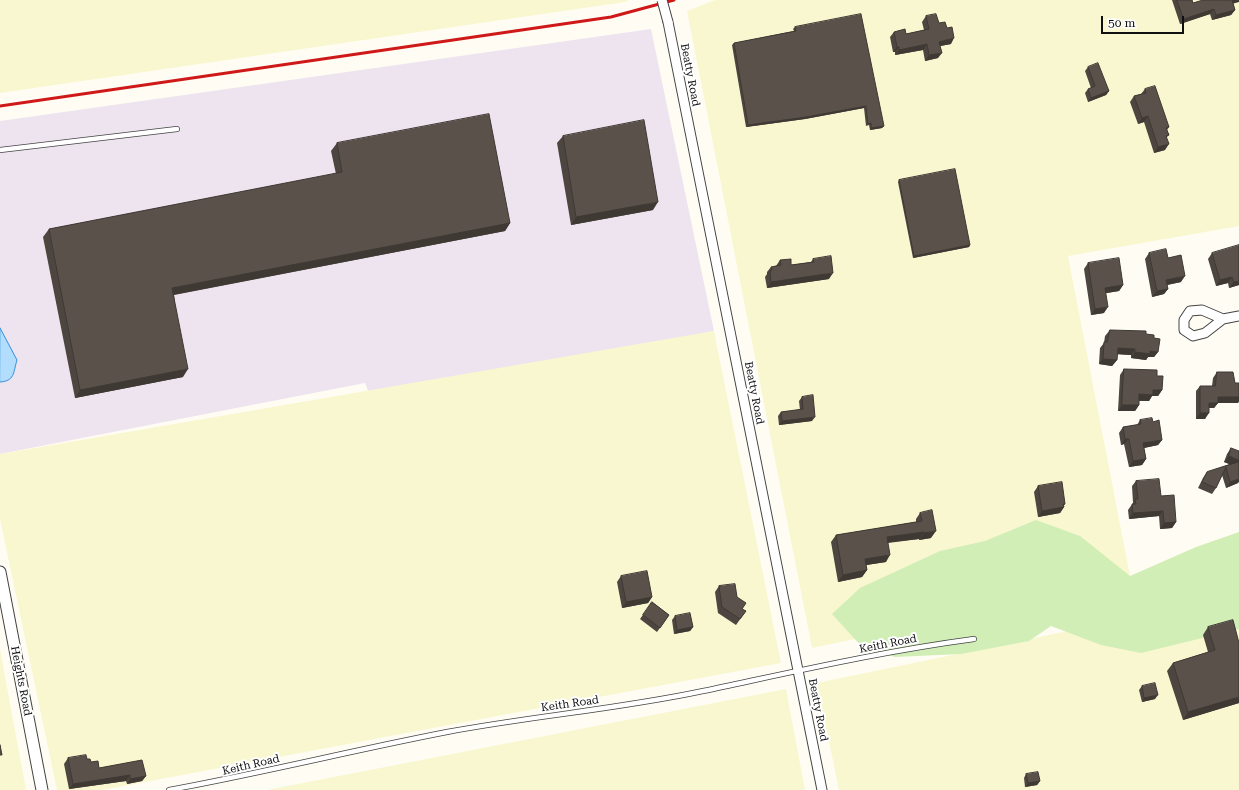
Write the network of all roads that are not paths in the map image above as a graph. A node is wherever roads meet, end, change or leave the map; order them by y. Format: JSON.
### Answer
{"nodes":[{"id":1,"x":662,"y":0,"type":"edge"},
{"id":2,"x":177,"y":128,"type":"dead end"},
{"id":3,"x":0,"y":150,"type":"edge"},
{"id":4,"x":1239,"y":316,"type":"edge"},
{"id":5,"x":1223,"y":319,"type":"dead end"},
{"id":6,"x":0,"y":572,"type":"edge"},
{"id":7,"x":974,"y":639,"type":"dead end"},
{"id":8,"x":798,"y":671,"type":"junction"},
{"id":9,"x":42,"y":790,"type":"edge"},
{"id":10,"x":169,"y":790,"type":"edge"},
{"id":11,"x":822,"y":790,"type":"edge"}],
"edges":[{"from":1,"to":8,"type":"street","name":"Beatty Road","bridge":true},
{"from":2,"to":3,"type":"lane"},
{"from":4,"to":5,"type":"street"},
{"from":6,"to":9,"type":"street","name":"Heights Road"},
{"from":7,"to":8,"type":"lane","name":"Keith Road"},
{"from":8,"to":10,"type":"lane","name":"Keith Road"},
{"from":8,"to":11,"type":"street","name":"Beatty Road"}]}
